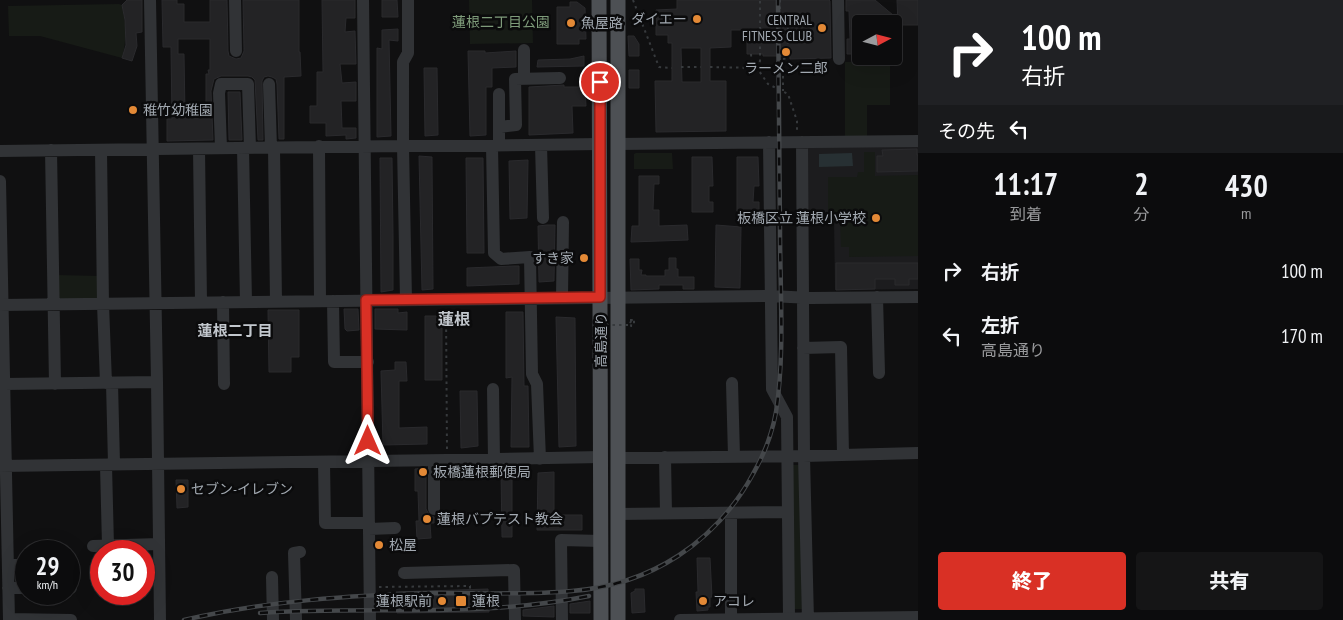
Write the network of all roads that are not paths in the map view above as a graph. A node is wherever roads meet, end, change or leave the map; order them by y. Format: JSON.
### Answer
{"nodes":[{"id":1,"x":150,"y":0,"type":"edge"},
{"id":2,"x":235,"y":0,"type":"edge"},
{"id":3,"x":363,"y":0,"type":"edge"},
{"id":4,"x":408,"y":0,"type":"edge"},
{"id":5,"x":600,"y":0,"type":"edge"},
{"id":6,"x":618,"y":0,"type":"edge"},
{"id":7,"x":838,"y":0,"type":"edge"},
{"id":8,"x":524,"y":50,"type":"dead end"},
{"id":9,"x":236,"y":51,"type":"dead end"},
{"id":10,"x":838,"y":59,"type":"dead end"},
{"id":11,"x":560,"y":78,"type":"dead end"},
{"id":12,"x":524,"y":79,"type":"junction"},
{"id":13,"x":269,"y":84,"type":"dead end"},
{"id":14,"x":499,"y":94,"type":"dead end"},
{"id":15,"x":499,"y":127,"type":"junction"},
{"id":16,"x":918,"y":140,"type":"edge"},
{"id":17,"x":769,"y":142,"type":"junction"},
{"id":18,"x":799,"y":142,"type":"junction"},
{"id":19,"x":600,"y":144,"type":"junction"},
{"id":20,"x":617,"y":144,"type":"junction"},
{"id":21,"x":541,"y":145,"type":"junction"},
{"id":22,"x":319,"y":146,"type":"junction"},
{"id":23,"x":364,"y":146,"type":"junction"},
{"id":24,"x":403,"y":146,"type":"junction"},
{"id":25,"x":496,"y":146,"type":"junction"},
{"id":26,"x":221,"y":148,"type":"junction"},
{"id":27,"x":247,"y":148,"type":"junction"},
{"id":28,"x":272,"y":148,"type":"junction"},
{"id":29,"x":152,"y":149,"type":"junction"},
{"id":30,"x":199,"y":149,"type":"junction"},
{"id":31,"x":51,"y":150,"type":"junction"},
{"id":32,"x":101,"y":150,"type":"junction"},
{"id":33,"x":0,"y":151,"type":"edge"},
{"id":34,"x":0,"y":181,"type":"edge"},
{"id":35,"x":543,"y":218,"type":"dead end"},
{"id":36,"x":562,"y":222,"type":"dead end"},
{"id":37,"x":770,"y":296,"type":"junction"},
{"id":38,"x":600,"y":297,"type":"junction"},
{"id":39,"x":618,"y":297,"type":"junction"},
{"id":40,"x":804,"y":297,"type":"junction"},
{"id":41,"x":877,"y":297,"type":"junction"},
{"id":42,"x":918,"y":297,"type":"edge"},
{"id":43,"x":530,"y":298,"type":"junction"},
{"id":44,"x":562,"y":298,"type":"junction"},
{"id":45,"x":366,"y":300,"type":"junction"},
{"id":46,"x":406,"y":300,"type":"junction"},
{"id":47,"x":327,"y":301,"type":"junction"},
{"id":48,"x":201,"y":302,"type":"junction"},
{"id":49,"x":223,"y":302,"type":"junction"},
{"id":50,"x":246,"y":302,"type":"junction"},
{"id":51,"x":276,"y":302,"type":"junction"},
{"id":52,"x":155,"y":303,"type":"junction"},
{"id":53,"x":54,"y":304,"type":"junction"},
{"id":54,"x":103,"y":304,"type":"junction"},
{"id":55,"x":1,"y":305,"type":"edge"},
{"id":56,"x":803,"y":348,"type":"junction"},
{"id":57,"x":368,"y":362,"type":"junction"},
{"id":58,"x":879,"y":373,"type":"dead end"},
{"id":59,"x":157,"y":382,"type":"junction"},
{"id":60,"x":109,"y":383,"type":"junction"},
{"id":61,"x":4,"y":384,"type":"junction"},
{"id":62,"x":55,"y":384,"type":"junction"},
{"id":63,"x":224,"y":384,"type":"dead end"},
{"id":64,"x":732,"y":384,"type":"dead end"},
{"id":65,"x":493,"y":389,"type":"dead end"},
{"id":66,"x":918,"y":453,"type":"edge"},
{"id":67,"x":843,"y":455,"type":"junction"},
{"id":68,"x":734,"y":456,"type":"junction"},
{"id":69,"x":788,"y":456,"type":"junction"},
{"id":70,"x":804,"y":456,"type":"junction"},
{"id":71,"x":601,"y":457,"type":"junction"},
{"id":72,"x":665,"y":457,"type":"junction"},
{"id":73,"x":618,"y":458,"type":"junction"},
{"id":74,"x":540,"y":459,"type":"junction"},
{"id":75,"x":494,"y":460,"type":"junction"},
{"id":76,"x":368,"y":461,"type":"junction"},
{"id":77,"x":440,"y":461,"type":"junction"},
{"id":78,"x":324,"y":462,"type":"junction"},
{"id":79,"x":158,"y":463,"type":"junction"},
{"id":80,"x":110,"y":464,"type":"junction"},
{"id":81,"x":3,"y":466,"type":"edge"},
{"id":82,"x":434,"y":509,"type":"dead end"},
{"id":83,"x":788,"y":512,"type":"junction"},
{"id":84,"x":666,"y":513,"type":"junction"},
{"id":85,"x":731,"y":513,"type":"junction"},
{"id":86,"x":618,"y":514,"type":"junction"},
{"id":87,"x":369,"y":526,"type":"junction"},
{"id":88,"x":395,"y":528,"type":"dead end"},
{"id":89,"x":108,"y":540,"type":"edge"},
{"id":90,"x":601,"y":541,"type":"junction"},
{"id":91,"x":155,"y":544,"type":"edge"},
{"id":92,"x":159,"y":544,"type":"junction"},
{"id":93,"x":300,"y":552,"type":"dead end"},
{"id":94,"x":8,"y":565,"type":"junction"},
{"id":95,"x":15,"y":565,"type":"edge"},
{"id":96,"x":404,"y":573,"type":"dead end"},
{"id":97,"x":272,"y":577,"type":"dead end"},
{"id":98,"x":8,"y":588,"type":"junction"},
{"id":99,"x":15,"y":588,"type":"edge"},
{"id":100,"x":789,"y":618,"type":"junction"},
{"id":101,"x":914,"y":618,"type":"edge"},
{"id":102,"x":731,"y":619,"type":"edge"},
{"id":103,"x":808,"y":619,"type":"edge"},
{"id":104,"x":9,"y":620,"type":"edge"},
{"id":105,"x":71,"y":620,"type":"edge"},
{"id":106,"x":160,"y":620,"type":"edge"},
{"id":107,"x":273,"y":620,"type":"edge"},
{"id":108,"x":296,"y":620,"type":"edge"},
{"id":109,"x":370,"y":620,"type":"edge"},
{"id":110,"x":515,"y":620,"type":"edge"},
{"id":111,"x":562,"y":620,"type":"edge"},
{"id":112,"x":602,"y":620,"type":"edge"},
{"id":113,"x":618,"y":620,"type":"edge"},
{"id":114,"x":680,"y":620,"type":"edge"}],
"edges":[{"from":1,"to":29,"type":"street"},
{"from":2,"to":9,"type":"street"},
{"from":3,"to":23,"type":"street"},
{"from":4,"to":24,"type":"street"},
{"from":5,"to":19,"type":"main road","name":"高島通り"},
{"from":6,"to":20,"type":"main road","name":"高島通り"},
{"from":7,"to":10,"type":"street"},
{"from":8,"to":12,"type":"street"},
{"from":11,"to":12,"type":"street"},
{"from":12,"to":15,"type":"street"},
{"from":13,"to":28,"type":"street"},
{"from":14,"to":15,"type":"street"},
{"from":15,"to":25,"type":"street"},
{"from":16,"to":18,"type":"street"},
{"from":17,"to":18,"type":"street"},
{"from":17,"to":20,"type":"street"},
{"from":17,"to":37,"type":"street"},
{"from":18,"to":40,"type":"street"},
{"from":19,"to":21,"type":"street"},
{"from":19,"to":38,"type":"main road","name":"高島通り"},
{"from":20,"to":39,"type":"main road","name":"高島通り"},
{"from":21,"to":25,"type":"street"},
{"from":21,"to":35,"type":"street"},
{"from":22,"to":23,"type":"street"},
{"from":22,"to":28,"type":"street"},
{"from":22,"to":47,"type":"street"},
{"from":23,"to":24,"type":"street"},
{"from":23,"to":45,"type":"street"},
{"from":24,"to":25,"type":"street"},
{"from":24,"to":46,"type":"street"},
{"from":25,"to":43,"type":"street"},
{"from":26,"to":27,"type":"street"},
{"from":26,"to":27,"type":"street"},
{"from":26,"to":30,"type":"street"},
{"from":27,"to":28,"type":"street"},
{"from":27,"to":50,"type":"street"},
{"from":28,"to":51,"type":"street"},
{"from":29,"to":30,"type":"street"},
{"from":29,"to":32,"type":"street"},
{"from":29,"to":52,"type":"street"},
{"from":30,"to":48,"type":"street"},
{"from":31,"to":32,"type":"street"},
{"from":31,"to":33,"type":"street"},
{"from":31,"to":53,"type":"street"},
{"from":32,"to":54,"type":"street"},
{"from":34,"to":55,"type":"street"},
{"from":36,"to":44,"type":"street"},
{"from":37,"to":39,"type":"street"},
{"from":37,"to":40,"type":"street"},
{"from":37,"to":69,"type":"street"},
{"from":38,"to":39,"type":"street"},
{"from":38,"to":44,"type":"street"},
{"from":38,"to":71,"type":"main road","name":"高島通り"},
{"from":39,"to":73,"type":"main road","name":"高島通り"},
{"from":40,"to":41,"type":"street"},
{"from":40,"to":56,"type":"street"},
{"from":41,"to":42,"type":"street"},
{"from":41,"to":58,"type":"street"},
{"from":43,"to":44,"type":"street"},
{"from":43,"to":46,"type":"street"},
{"from":43,"to":74,"type":"street"},
{"from":45,"to":46,"type":"street"},
{"from":45,"to":47,"type":"street"},
{"from":45,"to":57,"type":"street"},
{"from":47,"to":51,"type":"street"},
{"from":47,"to":57,"type":"street"},
{"from":48,"to":49,"type":"street"},
{"from":48,"to":52,"type":"street"},
{"from":49,"to":50,"type":"street"},
{"from":49,"to":63,"type":"street"},
{"from":50,"to":51,"type":"street"},
{"from":52,"to":54,"type":"street"},
{"from":52,"to":59,"type":"street"},
{"from":53,"to":54,"type":"street"},
{"from":53,"to":55,"type":"street"},
{"from":53,"to":62,"type":"street"},
{"from":54,"to":60,"type":"street"},
{"from":55,"to":61,"type":"street"},
{"from":56,"to":67,"type":"street"},
{"from":56,"to":70,"type":"street"},
{"from":57,"to":76,"type":"street"},
{"from":59,"to":60,"type":"street"},
{"from":59,"to":79,"type":"street"},
{"from":60,"to":62,"type":"street"},
{"from":60,"to":80,"type":"street"},
{"from":61,"to":62,"type":"street"},
{"from":61,"to":81,"type":"street"},
{"from":64,"to":68,"type":"street"},
{"from":65,"to":75,"type":"street"},
{"from":66,"to":67,"type":"street"},
{"from":67,"to":70,"type":"street"},
{"from":68,"to":69,"type":"street"},
{"from":68,"to":72,"type":"street"},
{"from":69,"to":70,"type":"street"},
{"from":69,"to":83,"type":"street"},
{"from":70,"to":103,"type":"street"},
{"from":71,"to":74,"type":"street"},
{"from":71,"to":90,"type":"main road","name":"高島通り"},
{"from":72,"to":73,"type":"street"},
{"from":72,"to":84,"type":"street"},
{"from":73,"to":86,"type":"main road","name":"高島通り"},
{"from":74,"to":75,"type":"street"},
{"from":75,"to":77,"type":"street"},
{"from":76,"to":77,"type":"street"},
{"from":76,"to":78,"type":"street"},
{"from":76,"to":87,"type":"street"},
{"from":77,"to":82,"type":"street"},
{"from":78,"to":79,"type":"street"},
{"from":78,"to":87,"type":"street"},
{"from":79,"to":80,"type":"street"},
{"from":79,"to":92,"type":"street"},
{"from":80,"to":81,"type":"street"},
{"from":80,"to":89,"type":"street"},
{"from":81,"to":94,"type":"street"},
{"from":83,"to":85,"type":"street"},
{"from":83,"to":100,"type":"street"},
{"from":84,"to":85,"type":"street"},
{"from":84,"to":86,"type":"street"},
{"from":85,"to":102,"type":"street"},
{"from":86,"to":113,"type":"main road","name":"高島通り"},
{"from":87,"to":88,"type":"street"},
{"from":87,"to":109,"type":"street"},
{"from":90,"to":111,"type":"street"},
{"from":90,"to":112,"type":"main road","name":"高島通り"},
{"from":91,"to":92,"type":"street"},
{"from":92,"to":106,"type":"street"},
{"from":93,"to":108,"type":"street"},
{"from":94,"to":95,"type":"street"},
{"from":94,"to":98,"type":"street"},
{"from":96,"to":110,"type":"street"},
{"from":97,"to":107,"type":"street"},
{"from":98,"to":99,"type":"street"},
{"from":98,"to":104,"type":"street"},
{"from":100,"to":102,"type":"street"},
{"from":100,"to":103,"type":"street"},
{"from":101,"to":103,"type":"street"},
{"from":102,"to":114,"type":"street"},
{"from":104,"to":105,"type":"street"}]}
